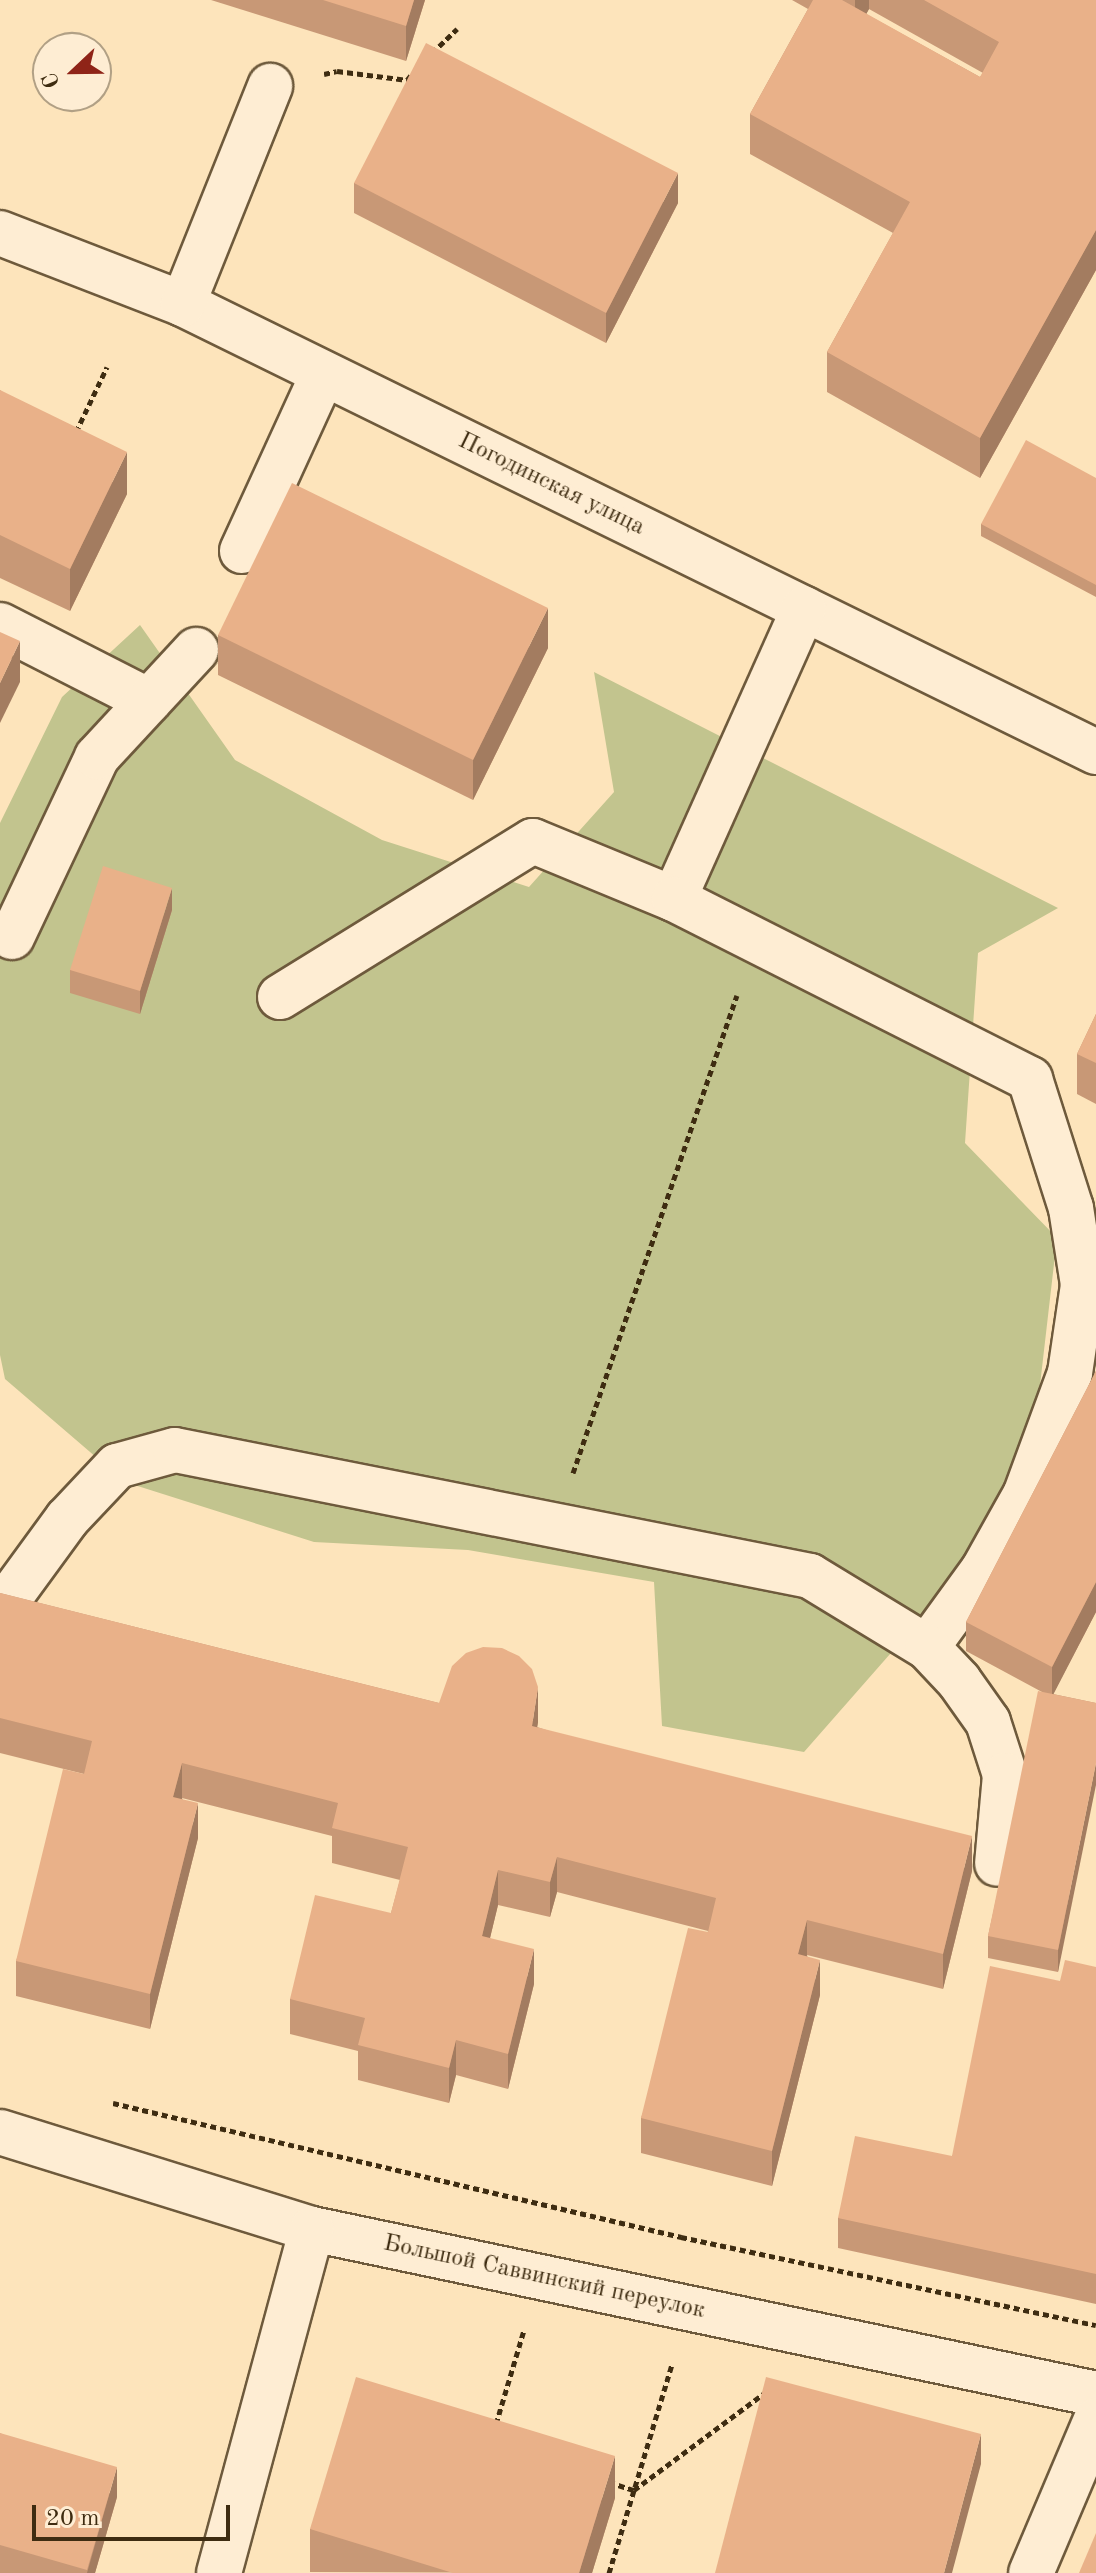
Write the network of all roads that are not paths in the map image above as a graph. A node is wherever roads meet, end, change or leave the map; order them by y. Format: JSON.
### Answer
{"nodes":[{"id":1,"x":270,"y":86,"type":"road end"},
{"id":2,"x":0,"y":233,"type":"edge"},
{"id":3,"x":183,"y":304,"type":"junction"},
{"id":4,"x":323,"y":374,"type":"junction"},
{"id":5,"x":242,"y":551,"type":"dead end"},
{"id":6,"x":804,"y":609,"type":"junction"},
{"id":7,"x":0,"y":625,"type":"edge"},
{"id":8,"x":196,"y":650,"type":"dead end"},
{"id":9,"x":149,"y":701,"type":"junction"},
{"id":10,"x":1096,"y":752,"type":"edge"},
{"id":11,"x":674,"y":899,"type":"junction"},
{"id":12,"x":12,"y":937,"type":"dead end"},
{"id":13,"x":280,"y":997,"type":"dead end"},
{"id":14,"x":13,"y":1593,"type":"edge"},
{"id":15,"x":927,"y":1647,"type":"junction"},
{"id":16,"x":997,"y":1864,"type":"dead end"},
{"id":17,"x":0,"y":2132,"type":"edge"},
{"id":18,"x":312,"y":2229,"type":"junction"},
{"id":19,"x":1096,"y":2394,"type":"edge"},
{"id":20,"x":1096,"y":2420,"type":"edge"},
{"id":21,"x":219,"y":2573,"type":"edge"},
{"id":22,"x":1031,"y":2573,"type":"edge"}],
"edges":[{"from":1,"to":3,"type":"street"},
{"from":2,"to":3,"type":"street","name":"Погодинская улица"},
{"from":3,"to":4,"type":"street","name":"Погодинская улица"},
{"from":4,"to":5,"type":"street"},
{"from":4,"to":6,"type":"street","name":"Погодинская улица"},
{"from":6,"to":10,"type":"street","name":"Погодинская улица"},
{"from":6,"to":11,"type":"street"},
{"from":7,"to":9,"type":"street"},
{"from":8,"to":9,"type":"street"},
{"from":9,"to":12,"type":"street"},
{"from":11,"to":13,"type":"street"},
{"from":11,"to":15,"type":"street"},
{"from":14,"to":15,"type":"street"},
{"from":15,"to":16,"type":"street"},
{"from":17,"to":18,"type":"street","name":"Большой Саввинский переулок"},
{"from":18,"to":19,"type":"street","name":"Большой Саввинский переулок"},
{"from":18,"to":21,"type":"street"},
{"from":20,"to":22,"type":"street"}]}
